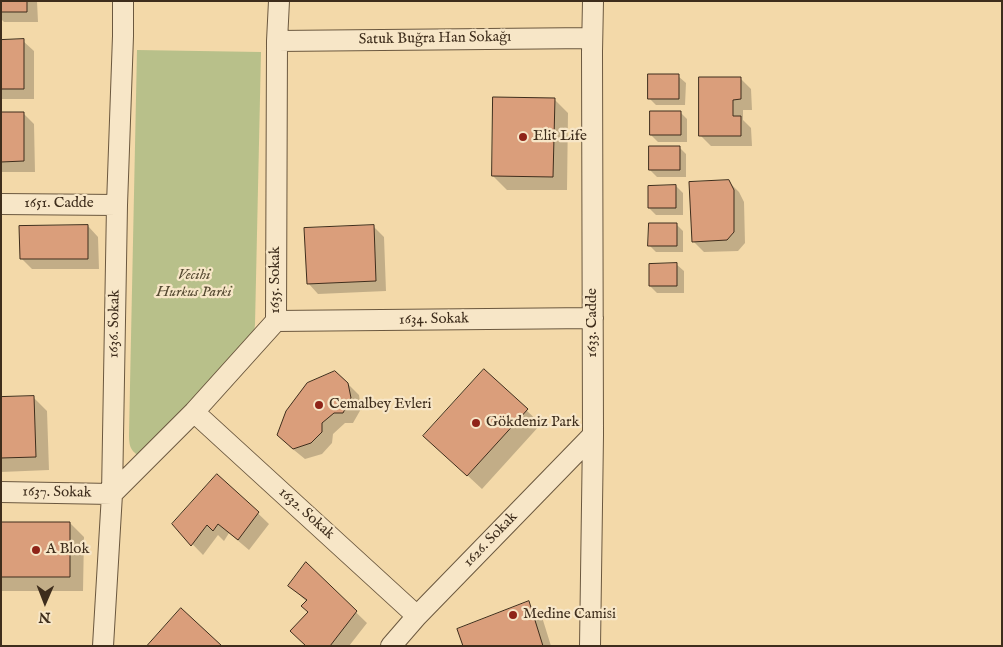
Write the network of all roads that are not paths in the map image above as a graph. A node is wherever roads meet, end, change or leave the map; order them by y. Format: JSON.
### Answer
{"nodes":[{"id":1,"x":123,"y":1,"type":"edge"},
{"id":2,"x":279,"y":1,"type":"edge"},
{"id":3,"x":593,"y":1,"type":"edge"},
{"id":4,"x":592,"y":38,"type":"junction"},
{"id":5,"x":278,"y":41,"type":"junction"},
{"id":6,"x":1,"y":204,"type":"edge"},
{"id":7,"x":117,"y":205,"type":"junction"},
{"id":8,"x":593,"y":318,"type":"junction"},
{"id":9,"x":276,"y":321,"type":"junction"},
{"id":10,"x":194,"y":412,"type":"junction"},
{"id":11,"x":593,"y":435,"type":"junction"},
{"id":12,"x":1,"y":492,"type":"edge"},
{"id":13,"x":112,"y":494,"type":"junction"},
{"id":14,"x":417,"y":616,"type":"junction"},
{"id":15,"x":103,"y":646,"type":"edge"},
{"id":16,"x":391,"y":646,"type":"edge"},
{"id":17,"x":590,"y":646,"type":"edge"}],
"edges":[{"from":1,"to":7,"type":"street","name":"1636. Sokak"},
{"from":2,"to":5,"type":"street","name":"1635. Sokak"},
{"from":3,"to":4,"type":"street","name":"1633. Cadde"},
{"from":4,"to":5,"type":"street","name":"Satuk Buğra Han Sokağı"},
{"from":4,"to":8,"type":"street","name":"1633. Cadde"},
{"from":5,"to":9,"type":"street","name":"1635. Sokak"},
{"from":6,"to":7,"type":"street","name":"1651. Cadde"},
{"from":7,"to":13,"type":"street","name":"1636. Sokak"},
{"from":8,"to":9,"type":"street","name":"1634. Sokak"},
{"from":8,"to":11,"type":"street","name":"1633. Cadde"},
{"from":9,"to":10,"type":"street","name":"1635. Sokak"},
{"from":10,"to":13,"type":"street","name":"1635. Sokak"},
{"from":10,"to":14,"type":"street","name":"1632. Sokak"},
{"from":11,"to":14,"type":"street","name":"1626. Sokak"},
{"from":11,"to":17,"type":"street","name":"1633. Cadde"},
{"from":12,"to":13,"type":"street","name":"1637. Sokak"},
{"from":13,"to":15,"type":"street","name":"1636. Sokak"},
{"from":14,"to":16,"type":"street","name":"1626. Sokak"}]}
